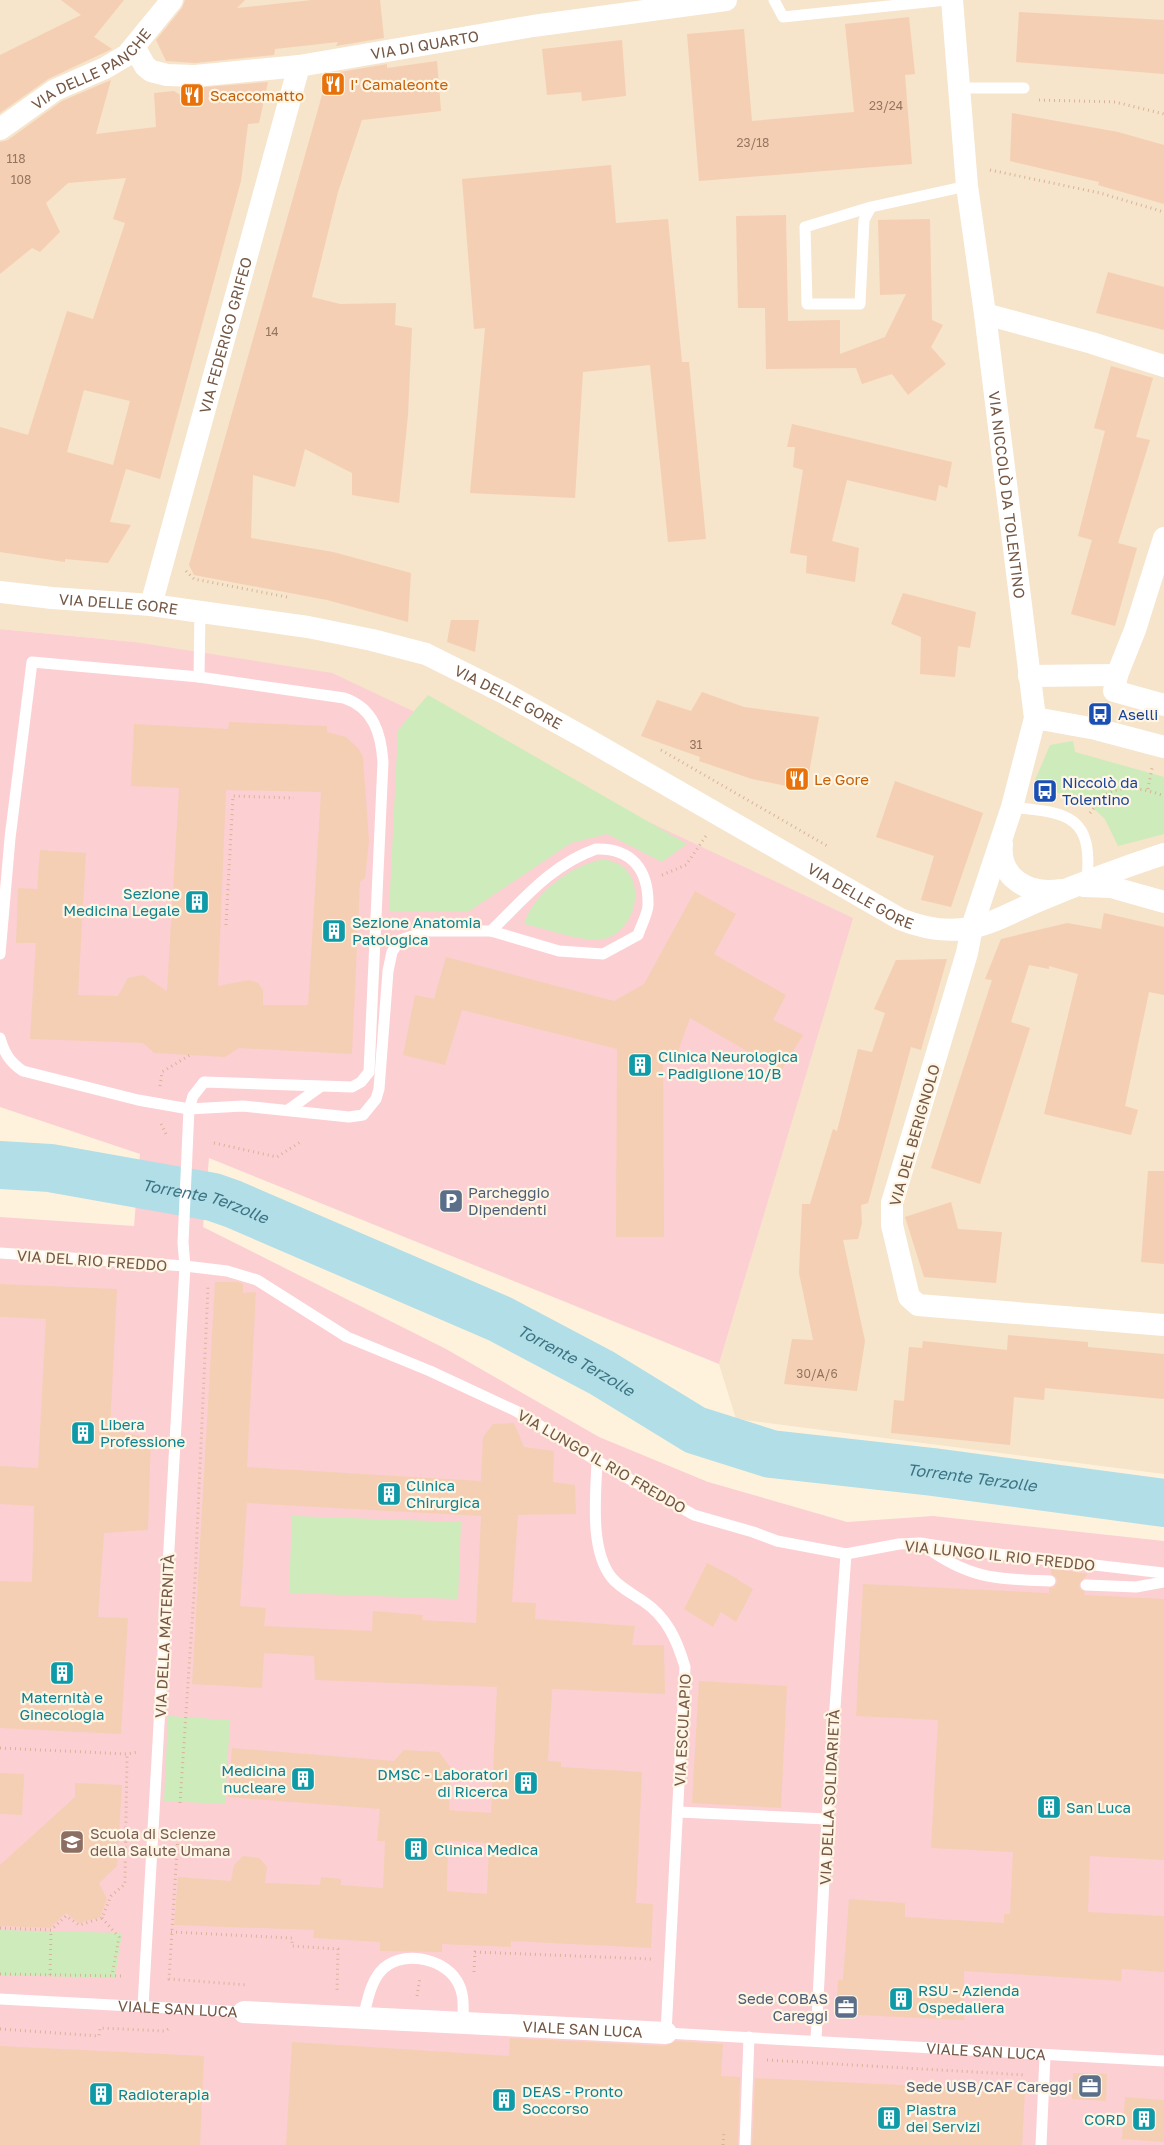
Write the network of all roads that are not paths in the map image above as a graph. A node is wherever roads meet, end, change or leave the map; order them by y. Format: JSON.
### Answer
{"nodes":[{"id":1,"x":172,"y":0,"type":"edge"},
{"id":2,"x":726,"y":0,"type":"edge"},
{"id":3,"x":774,"y":0,"type":"edge"},
{"id":4,"x":946,"y":0,"type":"edge"},
{"id":5,"x":952,"y":0,"type":"edge"},
{"id":6,"x":135,"y":48,"type":"junction"},
{"id":7,"x":299,"y":66,"type":"junction"},
{"id":8,"x":958,"y":88,"type":"junction"},
{"id":9,"x":1024,"y":88,"type":"dead end"},
{"id":10,"x":0,"y":129,"type":"edge"},
{"id":11,"x":966,"y":175,"type":"junction"},
{"id":12,"x":871,"y":207,"type":"junction"},
{"id":13,"x":985,"y":314,"type":"junction"},
{"id":14,"x":1164,"y":366,"type":"edge"},
{"id":15,"x":1164,"y":538,"type":"edge"},
{"id":16,"x":0,"y":592,"type":"edge"},
{"id":17,"x":151,"y":605,"type":"junction"},
{"id":18,"x":200,"y":612,"type":"junction"},
{"id":19,"x":1117,"y":675,"type":"junction"},
{"id":20,"x":1029,"y":676,"type":"junction"},
{"id":21,"x":199,"y":677,"type":"junction"},
{"id":22,"x":1164,"y":705,"type":"edge"},
{"id":23,"x":1035,"y":718,"type":"junction"},
{"id":24,"x":1164,"y":747,"type":"edge"},
{"id":25,"x":1012,"y":807,"type":"junction"},
{"id":26,"x":1000,"y":847,"type":"junction"},
{"id":27,"x":1164,"y":854,"type":"edge"},
{"id":28,"x":1079,"y":885,"type":"junction"},
{"id":29,"x":1164,"y":902,"type":"edge"},
{"id":30,"x":972,"y":927,"type":"junction"},
{"id":31,"x":491,"y":931,"type":"junction"},
{"id":32,"x":0,"y":954,"type":"edge"},
{"id":33,"x":0,"y":1038,"type":"edge"},
{"id":34,"x":320,"y":1087,"type":"junction"},
{"id":35,"x":189,"y":1109,"type":"junction"},
{"id":36,"x":288,"y":1110,"type":"junction"},
{"id":37,"x":0,"y":1253,"type":"edge"},
{"id":38,"x":185,"y":1266,"type":"junction"},
{"id":39,"x":1164,"y":1325,"type":"edge"},
{"id":40,"x":598,"y":1461,"type":"junction"},
{"id":41,"x":920,"y":1543,"type":"junction"},
{"id":42,"x":846,"y":1554,"type":"junction"},
{"id":43,"x":1164,"y":1573,"type":"edge"},
{"id":44,"x":1050,"y":1581,"type":"dead end"},
{"id":45,"x":1164,"y":1582,"type":"edge"},
{"id":46,"x":1086,"y":1585,"type":"dead end"},
{"id":47,"x":679,"y":1812,"type":"junction"},
{"id":48,"x":827,"y":1819,"type":"junction"},
{"id":49,"x":0,"y":1999,"type":"edge"},
{"id":50,"x":143,"y":2006,"type":"junction"},
{"id":51,"x":244,"y":2012,"type":"joint"},
{"id":52,"x":363,"y":2018,"type":"junction"},
{"id":53,"x":463,"y":2022,"type":"junction"},
{"id":54,"x":666,"y":2032,"type":"junction"},
{"id":55,"x":750,"y":2037,"type":"junction"},
{"id":56,"x":816,"y":2040,"type":"junction"},
{"id":57,"x":1044,"y":2056,"type":"junction"},
{"id":58,"x":1164,"y":2061,"type":"edge"},
{"id":59,"x":745,"y":2145,"type":"edge"},
{"id":60,"x":1041,"y":2145,"type":"edge"}],
"edges":[{"from":1,"to":6,"type":"street","name":"VIA DELLE PANCHE"},
{"from":2,"to":7,"type":"street","name":"VIA DI QUARTO"},
{"from":3,"to":4,"type":"lane"},
{"from":5,"to":8,"type":"street","name":"VIA NICCOLÒ DA TOLENTINO"},
{"from":6,"to":7,"type":"street","name":"VIA DI QUARTO"},
{"from":6,"to":10,"type":"street","name":"VIA DELLE PANCHE"},
{"from":7,"to":17,"type":"street","name":"VIA FEDERIGO GRIFEO"},
{"from":8,"to":9,"type":"lane"},
{"from":8,"to":11,"type":"street","name":"VIA NICCOLÒ DA TOLENTINO"},
{"from":11,"to":12,"type":"lane"},
{"from":11,"to":13,"type":"street","name":"VIA NICCOLÒ DA TOLENTINO"},
{"from":12,"to":12,"type":"lane"},
{"from":13,"to":14,"type":"street"},
{"from":13,"to":20,"type":"street","name":"VIA NICCOLÒ DA TOLENTINO"},
{"from":15,"to":19,"type":"street"},
{"from":16,"to":17,"type":"street","name":"VIA DELLE GORE"},
{"from":17,"to":18,"type":"street","name":"VIA DELLE GORE"},
{"from":18,"to":21,"type":"lane"},
{"from":18,"to":30,"type":"street","name":"VIA DELLE GORE"},
{"from":19,"to":20,"type":"street"},
{"from":19,"to":22,"type":"street"},
{"from":20,"to":23,"type":"street","name":"VIA NICCOLÒ DA TOLENTINO"},
{"from":21,"to":32,"type":"lane"},
{"from":21,"to":34,"type":"lane"},
{"from":23,"to":24,"type":"street"},
{"from":23,"to":25,"type":"street","name":"VIA NICCOLÒ DA TOLENTINO"},
{"from":25,"to":26,"type":"street"},
{"from":25,"to":28,"type":"lane"},
{"from":26,"to":28,"type":"street"},
{"from":26,"to":30,"type":"street"},
{"from":27,"to":28,"type":"street"},
{"from":28,"to":29,"type":"street"},
{"from":28,"to":30,"type":"street","name":"VIA DELLE GORE"},
{"from":30,"to":39,"type":"street","name":"VIA DEL BERIGNOLO"},
{"from":31,"to":31,"type":"lane"},
{"from":31,"to":36,"type":"lane"},
{"from":33,"to":35,"type":"lane"},
{"from":34,"to":35,"type":"lane"},
{"from":34,"to":36,"type":"lane"},
{"from":35,"to":36,"type":"lane"},
{"from":35,"to":38,"type":"lane","name":"VIA DELLA MATERNITÀ"},
{"from":37,"to":38,"type":"lane","name":"VIA DEL RIO FREDDO"},
{"from":38,"to":40,"type":"lane","name":"VIA LUNGO IL RIO FREDDO"},
{"from":38,"to":50,"type":"lane","name":"VIA DELLA MATERNITÀ"},
{"from":40,"to":42,"type":"lane","name":"VIA LUNGO IL RIO FREDDO"},
{"from":40,"to":47,"type":"lane","name":"VIA ESCULAPIO"},
{"from":41,"to":42,"type":"lane","name":"VIA LUNGO IL RIO FREDDO"},
{"from":41,"to":43,"type":"lane","name":"VIA LUNGO IL RIO FREDDO"},
{"from":41,"to":44,"type":"lane"},
{"from":42,"to":48,"type":"lane","name":"VIA DELLA SOLIDARIETÀ"},
{"from":45,"to":46,"type":"lane"},
{"from":47,"to":48,"type":"lane"},
{"from":47,"to":54,"type":"lane","name":"VIA ESCULAPIO"},
{"from":48,"to":56,"type":"lane","name":"VIA DELLA SOLIDARIETÀ"},
{"from":49,"to":50,"type":"lane","name":"VIALE SAN LUCA"},
{"from":50,"to":51,"type":"lane","name":"VIALE SAN LUCA"},
{"from":51,"to":52,"type":"street","name":"VIALE SAN LUCA"},
{"from":52,"to":53,"type":"street","name":"VIALE SAN LUCA"},
{"from":52,"to":53,"type":"lane"},
{"from":53,"to":54,"type":"street","name":"VIALE SAN LUCA"},
{"from":54,"to":55,"type":"lane","name":"VIALE SAN LUCA"},
{"from":55,"to":56,"type":"lane","name":"VIALE SAN LUCA"},
{"from":55,"to":59,"type":"lane"},
{"from":56,"to":57,"type":"lane","name":"VIALE SAN LUCA"},
{"from":57,"to":58,"type":"lane","name":"VIALE SAN LUCA"},
{"from":57,"to":60,"type":"lane"}]}
